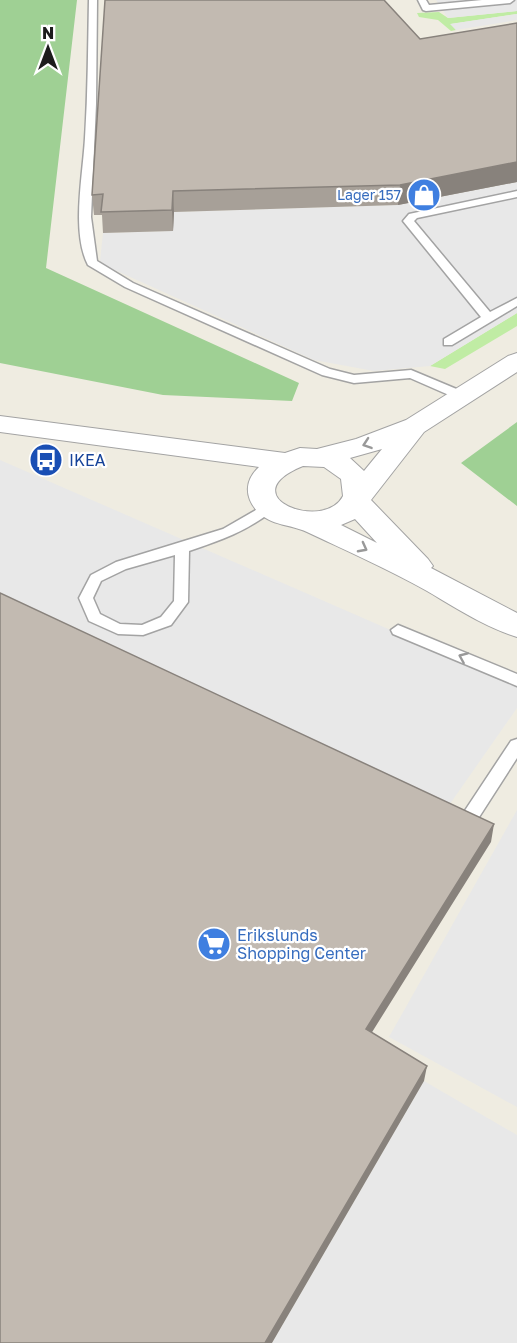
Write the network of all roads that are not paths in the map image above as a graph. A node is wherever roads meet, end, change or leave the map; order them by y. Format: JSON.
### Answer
{"nodes":[{"id":1,"x":93,"y":0,"type":"edge"},
{"id":2,"x":422,"y":0,"type":"edge"},
{"id":3,"x":510,"y":0,"type":"edge"},
{"id":4,"x":517,"y":194,"type":"edge"},
{"id":5,"x":517,"y":301,"type":"edge"},
{"id":6,"x":488,"y":318,"type":"junction"},
{"id":7,"x":448,"y":342,"type":"dead end"},
{"id":8,"x":517,"y":362,"type":"edge"},
{"id":9,"x":462,"y":396,"type":"junction"},
{"id":10,"x":0,"y":424,"type":"edge"},
{"id":11,"x":415,"y":426,"type":"junction"},
{"id":12,"x":145,"y":444,"type":"junction"},
{"id":13,"x":319,"y":457,"type":"junction"},
{"id":14,"x":282,"y":461,"type":"junction"},
{"id":15,"x":264,"y":494,"type":"junction"},
{"id":16,"x":358,"y":499,"type":"junction"},
{"id":17,"x":310,"y":522,"type":"junction"},
{"id":18,"x":182,"y":548,"type":"junction"},
{"id":19,"x":436,"y":583,"type":"junction"},
{"id":20,"x":517,"y":626,"type":"edge"},
{"id":21,"x":398,"y":630,"type":"dead end"},
{"id":22,"x":517,"y":680,"type":"edge"},
{"id":23,"x":517,"y":745,"type":"edge"},
{"id":24,"x":468,"y":820,"type":"edge"}],
"edges":[{"from":1,"to":9,"type":"lane"},
{"from":2,"to":3,"type":"lane"},
{"from":4,"to":6,"type":"lane"},
{"from":5,"to":6,"type":"lane"},
{"from":6,"to":7,"type":"lane"},
{"from":8,"to":9,"type":"street"},
{"from":9,"to":11,"type":"street"},
{"from":10,"to":12,"type":"street"},
{"from":11,"to":13,"type":"street","one_way":true},
{"from":11,"to":16,"type":"street"},
{"from":12,"to":14,"type":"street"},
{"from":12,"to":15,"type":"street"},
{"from":13,"to":14,"type":"street"},
{"from":13,"to":16,"type":"street"},
{"from":14,"to":15,"type":"street"},
{"from":15,"to":17,"type":"street"},
{"from":15,"to":18,"type":"lane"},
{"from":16,"to":17,"type":"street"},
{"from":16,"to":19,"type":"street"},
{"from":17,"to":19,"type":"street","one_way":true},
{"from":18,"to":18,"type":"lane"},
{"from":19,"to":20,"type":"street"},
{"from":22,"to":21,"type":"lane","one_way":true},
{"from":23,"to":24,"type":"lane"}]}
